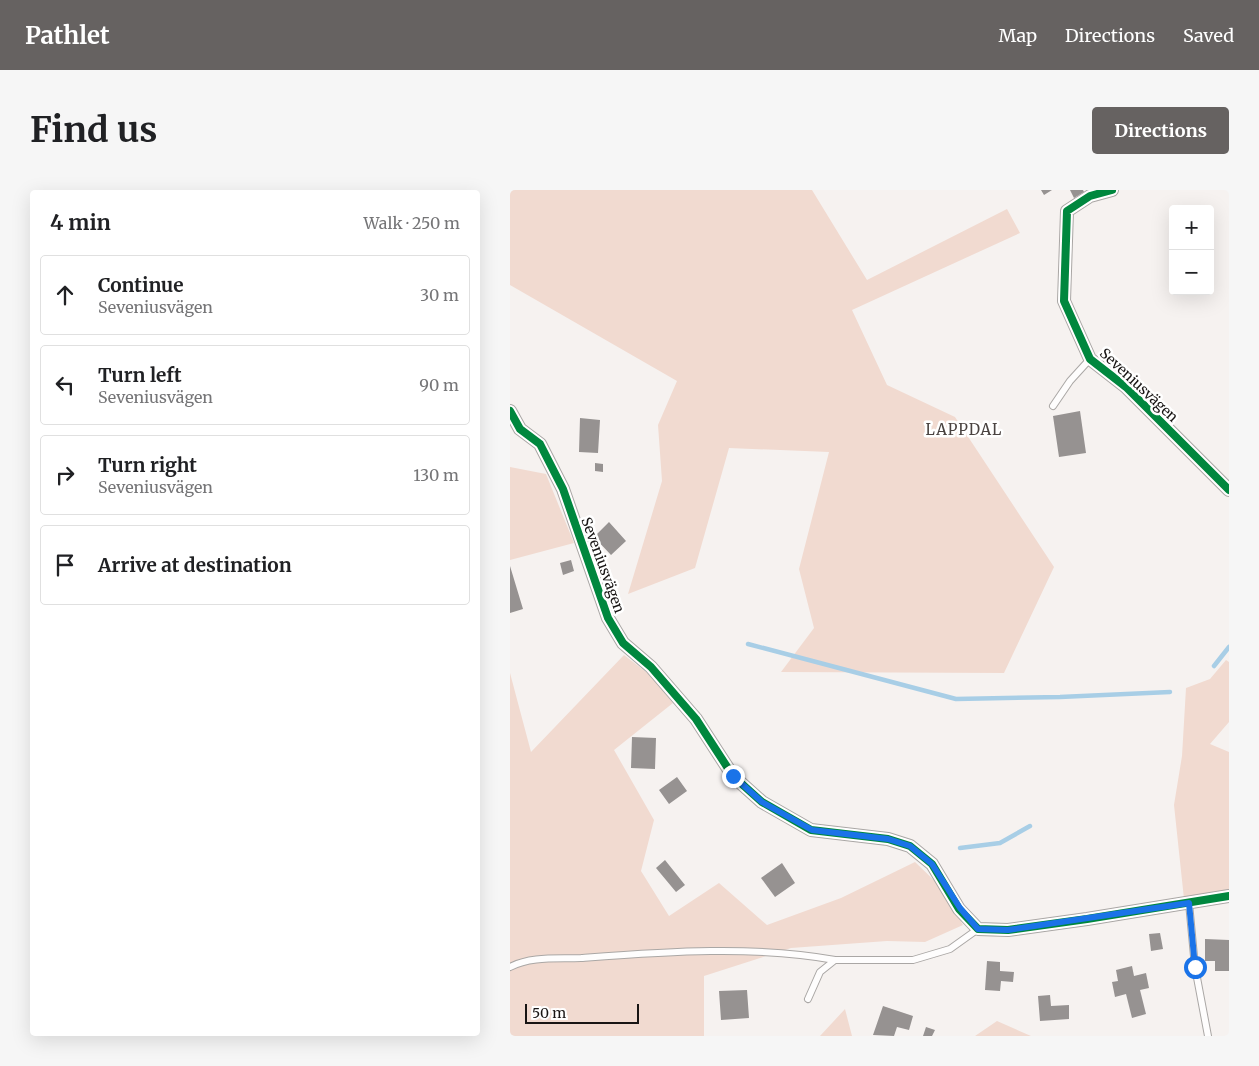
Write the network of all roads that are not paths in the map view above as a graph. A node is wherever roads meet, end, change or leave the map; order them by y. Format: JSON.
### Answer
{"nodes":[{"id":1,"x":1112,"y":190,"type":"edge"},
{"id":2,"x":1090,"y":359,"type":"junction"},
{"id":3,"x":1053,"y":406,"type":"dead end"},
{"id":4,"x":510,"y":412,"type":"edge"},
{"id":5,"x":1229,"y":490,"type":"edge"},
{"id":6,"x":1229,"y":896,"type":"edge"},
{"id":7,"x":1189,"y":903,"type":"junction"},
{"id":8,"x":978,"y":929,"type":"junction"},
{"id":9,"x":835,"y":960,"type":"junction"},
{"id":10,"x":510,"y":967,"type":"edge"},
{"id":11,"x":808,"y":999,"type":"dead end"},
{"id":12,"x":1208,"y":1036,"type":"edge"}],
"edges":[{"from":1,"to":2,"type":"street","name":"Seveniusvägen"},
{"from":2,"to":3,"type":"lane"},
{"from":2,"to":5,"type":"street","name":"Seveniusvägen"},
{"from":4,"to":8,"type":"street","name":"Seveniusvägen"},
{"from":6,"to":7,"type":"street"},
{"from":7,"to":8,"type":"street"},
{"from":7,"to":12,"type":"lane"},
{"from":8,"to":9,"type":"lane"},
{"from":9,"to":10,"type":"lane"},
{"from":9,"to":11,"type":"lane"}]}
